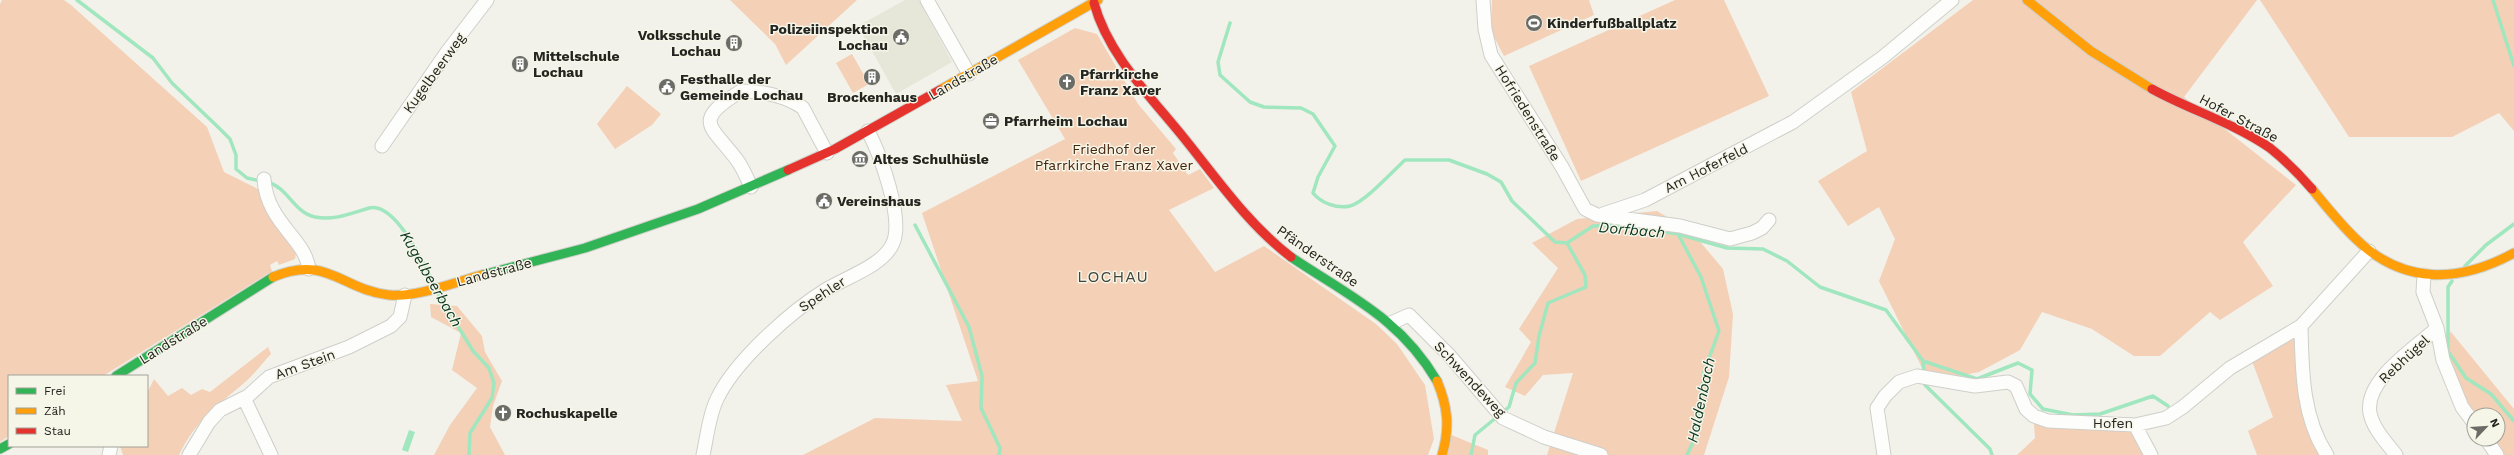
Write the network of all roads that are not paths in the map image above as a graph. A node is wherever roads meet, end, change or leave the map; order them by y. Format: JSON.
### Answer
{"nodes":[{"id":1,"x":487,"y":0,"type":"edge"},
{"id":2,"x":927,"y":0,"type":"edge"},
{"id":3,"x":1483,"y":0,"type":"edge"},
{"id":4,"x":1952,"y":0,"type":"edge"},
{"id":5,"x":2027,"y":0,"type":"edge"},
{"id":6,"x":1095,"y":1,"type":"edge"},
{"id":7,"x":969,"y":74,"type":"junction"},
{"id":8,"x":868,"y":131,"type":"junction"},
{"id":9,"x":382,"y":146,"type":"dead end"},
{"id":10,"x":827,"y":153,"type":"junction"},
{"id":11,"x":264,"y":185,"type":"dead end"},
{"id":12,"x":751,"y":187,"type":"junction"},
{"id":13,"x":1597,"y":215,"type":"junction"},
{"id":14,"x":1769,"y":220,"type":"dead end"},
{"id":15,"x":2369,"y":251,"type":"junction"},
{"id":16,"x":2514,"y":253,"type":"edge"},
{"id":17,"x":309,"y":269,"type":"junction"},
{"id":18,"x":2424,"y":275,"type":"junction"},
{"id":19,"x":405,"y":295,"type":"junction"},
{"id":20,"x":1391,"y":323,"type":"junction"},
{"id":21,"x":2300,"y":326,"type":"junction"},
{"id":22,"x":2438,"y":328,"type":"junction"},
{"id":23,"x":120,"y":375,"type":"edge"},
{"id":24,"x":244,"y":398,"type":"junction"},
{"id":25,"x":2466,"y":412,"type":"edge"},
{"id":26,"x":2135,"y":425,"type":"junction"},
{"id":27,"x":189,"y":455,"type":"edge"},
{"id":28,"x":271,"y":455,"type":"edge"},
{"id":29,"x":703,"y":455,"type":"edge"},
{"id":30,"x":1442,"y":455,"type":"edge"},
{"id":31,"x":1601,"y":455,"type":"edge"},
{"id":32,"x":1884,"y":455,"type":"edge"},
{"id":33,"x":2151,"y":455,"type":"edge"},
{"id":34,"x":2327,"y":455,"type":"edge"},
{"id":35,"x":2396,"y":455,"type":"edge"}],
"edges":[{"from":1,"to":9,"type":"street","name":"Kugelbeerweg"},
{"from":2,"to":7,"type":"street"},
{"from":3,"to":13,"type":"street","name":"Hofriedenstraße"},
{"from":4,"to":13,"type":"street","name":"Am Hoferfeld"},
{"from":5,"to":15,"type":"street","name":"Hofer Straße"},
{"from":6,"to":7,"type":"street","name":"Landstraße"},
{"from":6,"to":20,"type":"street","name":"Pfänderstraße"},
{"from":7,"to":8,"type":"street","name":"Landstraße"},
{"from":8,"to":10,"type":"street","name":"Landstraße"},
{"from":8,"to":29,"type":"street","name":"Spehler"},
{"from":10,"to":12,"type":"street","name":"Landstraße"},
{"from":10,"to":12,"type":"street"},
{"from":11,"to":17,"type":"street"},
{"from":12,"to":19,"type":"street","name":"Landstraße"},
{"from":13,"to":14,"type":"street"},
{"from":15,"to":18,"type":"street","name":"Hofer Straße"},
{"from":15,"to":21,"type":"street","name":"Hofen"},
{"from":16,"to":18,"type":"street","name":"Hofer Straße"},
{"from":17,"to":19,"type":"street","name":"Landstraße"},
{"from":17,"to":23,"type":"street","name":"Landstraße"},
{"from":18,"to":22,"type":"street"},
{"from":19,"to":24,"type":"street","name":"Am Stein"},
{"from":20,"to":30,"type":"street","name":"Pfänderstraße"},
{"from":20,"to":31,"type":"street","name":"Schwendeweg"},
{"from":21,"to":26,"type":"street","name":"Hofen"},
{"from":21,"to":34,"type":"street"},
{"from":22,"to":25,"type":"street"},
{"from":22,"to":35,"type":"street","name":"Rebhügel"},
{"from":24,"to":27,"type":"street","name":"Am Stein"},
{"from":24,"to":28,"type":"street"},
{"from":26,"to":32,"type":"street","name":"Hofen"},
{"from":26,"to":33,"type":"street"}]}
